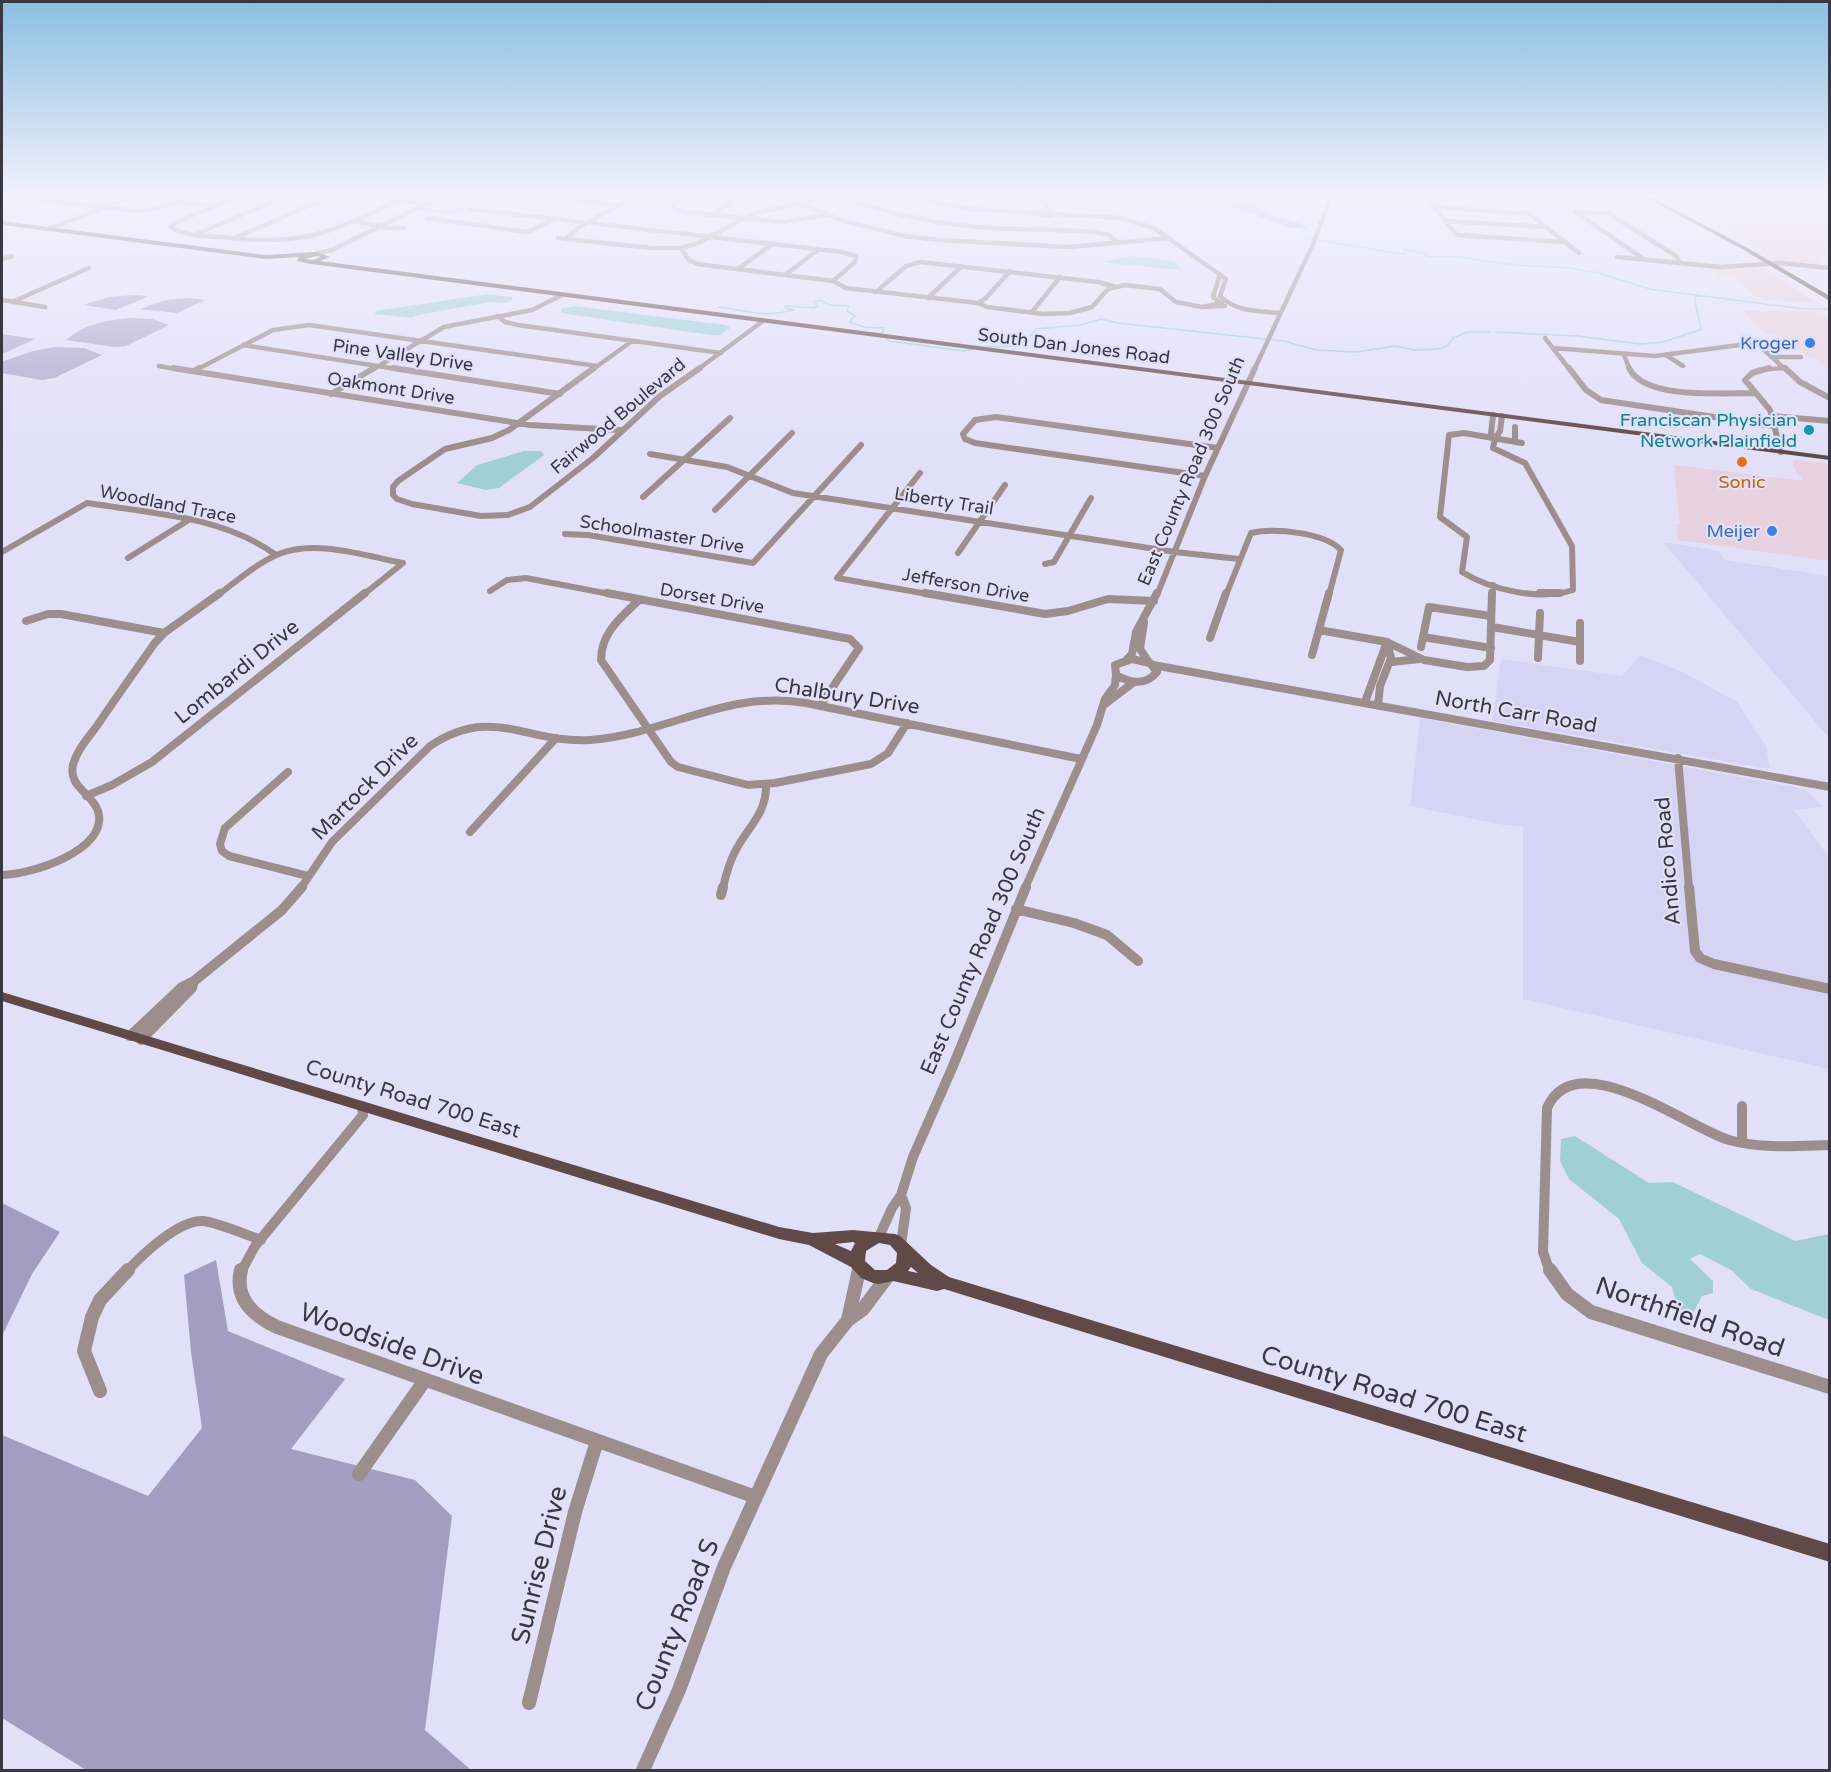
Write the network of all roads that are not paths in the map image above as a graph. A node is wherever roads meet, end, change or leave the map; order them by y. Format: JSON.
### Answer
{"nodes":[{"id":1,"x":63,"y":280,"type":"edge"},
{"id":2,"x":458,"y":280,"type":"edge"},
{"id":3,"x":823,"y":280,"type":"edge"},
{"id":4,"x":890,"y":280,"type":"edge"},
{"id":5,"x":947,"y":280,"type":"edge"},
{"id":6,"x":1003,"y":280,"type":"edge"},
{"id":7,"x":1058,"y":280,"type":"edge"},
{"id":8,"x":1080,"y":280,"type":"edge"},
{"id":9,"x":1218,"y":280,"type":"edge"},
{"id":10,"x":1296,"y":280,"type":"edge"},
{"id":11,"x":1792,"y":280,"type":"edge"},
{"id":12,"x":1795,"y":280,"type":"edge"},
{"id":13,"x":833,"y":281,"type":"joint"},
{"id":14,"x":1113,"y":286,"type":"junction"},
{"id":15,"x":876,"y":292,"type":"junction"},
{"id":16,"x":560,"y":295,"type":"junction"},
{"id":17,"x":928,"y":298,"type":"junction"},
{"id":18,"x":1830,"y":299,"type":"edge"},
{"id":19,"x":2,"y":300,"type":"edge"},
{"id":20,"x":12,"y":302,"type":"junction"},
{"id":21,"x":978,"y":303,"type":"junction"},
{"id":22,"x":1226,"y":304,"type":"junction"},
{"id":23,"x":1830,"y":304,"type":"edge"},
{"id":24,"x":45,"y":307,"type":"dead end"},
{"id":25,"x":1032,"y":312,"type":"junction"},
{"id":26,"x":1279,"y":315,"type":"junction"},
{"id":27,"x":497,"y":316,"type":"junction"},
{"id":28,"x":760,"y":321,"type":"junction"},
{"id":29,"x":1749,"y":337,"type":"dead end"},
{"id":30,"x":1545,"y":338,"type":"dead end"},
{"id":31,"x":420,"y":341,"type":"junction"},
{"id":32,"x":632,"y":341,"type":"junction"},
{"id":33,"x":1755,"y":343,"type":"junction"},
{"id":34,"x":243,"y":345,"type":"junction"},
{"id":35,"x":1553,"y":348,"type":"junction"},
{"id":36,"x":721,"y":353,"type":"junction"},
{"id":37,"x":1624,"y":355,"type":"junction"},
{"id":38,"x":1666,"y":355,"type":"junction"},
{"id":39,"x":1771,"y":357,"type":"junction"},
{"id":40,"x":1801,"y":357,"type":"dead end"},
{"id":41,"x":159,"y":366,"type":"dead end"},
{"id":42,"x":597,"y":366,"type":"junction"},
{"id":43,"x":1683,"y":366,"type":"dead end"},
{"id":44,"x":376,"y":367,"type":"junction"},
{"id":45,"x":1783,"y":368,"type":"junction"},
{"id":46,"x":194,"y":371,"type":"junction"},
{"id":47,"x":1248,"y":383,"type":"junction"},
{"id":48,"x":1755,"y":393,"type":"junction"},
{"id":49,"x":331,"y":394,"type":"junction"},
{"id":50,"x":560,"y":394,"type":"junction"},
{"id":51,"x":1830,"y":398,"type":"edge"},
{"id":52,"x":1492,"y":415,"type":"junction"},
{"id":53,"x":1502,"y":416,"type":"junction"},
{"id":54,"x":1772,"y":416,"type":"junction"},
{"id":55,"x":730,"y":418,"type":"dead end"},
{"id":56,"x":1830,"y":421,"type":"edge"},
{"id":57,"x":519,"y":423,"type":"junction"},
{"id":58,"x":1774,"y":426,"type":"junction"},
{"id":59,"x":1515,"y":427,"type":"dead end"},
{"id":60,"x":620,"y":430,"type":"junction"},
{"id":61,"x":792,"y":433,"type":"dead end"},
{"id":62,"x":1495,"y":439,"type":"junction"},
{"id":63,"x":861,"y":445,"type":"dead end"},
{"id":64,"x":1218,"y":448,"type":"junction"},
{"id":65,"x":1781,"y":452,"type":"junction"},
{"id":66,"x":650,"y":454,"type":"dead end"},
{"id":67,"x":1830,"y":458,"type":"edge"},
{"id":68,"x":683,"y":460,"type":"junction"},
{"id":69,"x":920,"y":473,"type":"dead end"},
{"id":70,"x":749,"y":476,"type":"junction"},
{"id":71,"x":1205,"y":476,"type":"junction"},
{"id":72,"x":1005,"y":484,"type":"dead end"},
{"id":73,"x":815,"y":496,"type":"junction"},
{"id":74,"x":643,"y":497,"type":"dead end"},
{"id":75,"x":1091,"y":498,"type":"dead end"},
{"id":76,"x":893,"y":508,"type":"junction"},
{"id":77,"x":715,"y":510,"type":"dead end"},
{"id":78,"x":187,"y":521,"type":"junction"},
{"id":79,"x":979,"y":522,"type":"junction"},
{"id":80,"x":565,"y":534,"type":"dead end"},
{"id":81,"x":1069,"y":536,"type":"junction"},
{"id":82,"x":2,"y":552,"type":"edge"},
{"id":83,"x":1175,"y":552,"type":"junction"},
{"id":84,"x":958,"y":553,"type":"dead end"},
{"id":85,"x":276,"y":555,"type":"junction"},
{"id":86,"x":128,"y":558,"type":"dead end"},
{"id":87,"x":1238,"y":561,"type":"junction"},
{"id":88,"x":1045,"y":564,"type":"dead end"},
{"id":89,"x":1493,"y":585,"type":"junction"},
{"id":90,"x":490,"y":591,"type":"dead end"},
{"id":91,"x":639,"y":600,"type":"junction"},
{"id":92,"x":1152,"y":604,"type":"junction"},
{"id":93,"x":1540,"y":613,"type":"dead end"},
{"id":94,"x":1491,"y":616,"type":"junction"},
{"id":95,"x":26,"y":621,"type":"dead end"},
{"id":96,"x":1144,"y":622,"type":"junction"},
{"id":97,"x":1580,"y":623,"type":"dead end"},
{"id":98,"x":1492,"y":627,"type":"junction"},
{"id":99,"x":1319,"y":630,"type":"junction"},
{"id":100,"x":164,"y":633,"type":"junction"},
{"id":101,"x":1539,"y":635,"type":"junction"},
{"id":102,"x":1423,"y":637,"type":"junction"},
{"id":103,"x":1210,"y":638,"type":"dead end"},
{"id":104,"x":1387,"y":642,"type":"junction"},
{"id":105,"x":1580,"y":642,"type":"junction"},
{"id":106,"x":1421,"y":647,"type":"dead end"},
{"id":107,"x":1491,"y":648,"type":"junction"},
{"id":108,"x":1312,"y":655,"type":"dead end"},
{"id":109,"x":1538,"y":658,"type":"dead end"},
{"id":110,"x":1127,"y":659,"type":"junction"},
{"id":111,"x":1424,"y":660,"type":"junction"},
{"id":112,"x":1392,"y":662,"type":"junction"},
{"id":113,"x":1580,"y":662,"type":"dead end"},
{"id":114,"x":1151,"y":663,"type":"junction"},
{"id":115,"x":1196,"y":672,"type":"junction"},
{"id":116,"x":1116,"y":675,"type":"junction"},
{"id":117,"x":1153,"y":678,"type":"junction"},
{"id":118,"x":1135,"y":682,"type":"junction"},
{"id":119,"x":1365,"y":702,"type":"junction"},
{"id":120,"x":1106,"y":704,"type":"junction"},
{"id":121,"x":820,"y":705,"type":"junction"},
{"id":122,"x":1378,"y":705,"type":"junction"},
{"id":123,"x":907,"y":723,"type":"junction"},
{"id":124,"x":645,"y":725,"type":"junction"},
{"id":125,"x":465,"y":727,"type":"joint"},
{"id":126,"x":556,"y":738,"type":"junction"},
{"id":127,"x":1678,"y":758,"type":"junction"},
{"id":128,"x":1082,"y":759,"type":"junction"},
{"id":129,"x":288,"y":772,"type":"dead end"},
{"id":130,"x":766,"y":784,"type":"junction"},
{"id":131,"x":1830,"y":787,"type":"edge"},
{"id":132,"x":86,"y":796,"type":"junction"},
{"id":133,"x":470,"y":832,"type":"dead end"},
{"id":134,"x":2,"y":875,"type":"edge"},
{"id":135,"x":308,"y":876,"type":"junction"},
{"id":136,"x":721,"y":896,"type":"dead end"},
{"id":137,"x":1016,"y":909,"type":"junction"},
{"id":138,"x":1138,"y":961,"type":"dead end"},
{"id":139,"x":1830,"y":989,"type":"edge"},
{"id":140,"x":2,"y":997,"type":"edge"},
{"id":141,"x":135,"y":1038,"type":"junction"},
{"id":142,"x":1742,"y":1106,"type":"dead end"},
{"id":143,"x":362,"y":1107,"type":"junction"},
{"id":144,"x":1742,"y":1143,"type":"junction"},
{"id":145,"x":1830,"y":1145,"type":"edge"},
{"id":146,"x":901,"y":1195,"type":"junction"},
{"id":147,"x":875,"y":1238,"type":"junction"},
{"id":148,"x":813,"y":1239,"type":"junction"},
{"id":149,"x":261,"y":1240,"type":"junction"},
{"id":150,"x":903,"y":1248,"type":"junction"},
{"id":151,"x":858,"y":1265,"type":"junction"},
{"id":152,"x":890,"y":1276,"type":"junction"},
{"id":153,"x":944,"y":1282,"type":"junction"},
{"id":154,"x":848,"y":1320,"type":"junction"},
{"id":155,"x":425,"y":1380,"type":"junction"},
{"id":156,"x":1830,"y":1387,"type":"edge"},
{"id":157,"x":100,"y":1391,"type":"dead end"},
{"id":158,"x":597,"y":1440,"type":"junction"},
{"id":159,"x":359,"y":1474,"type":"dead end"},
{"id":160,"x":756,"y":1497,"type":"junction"},
{"id":161,"x":1830,"y":1553,"type":"edge"},
{"id":162,"x":529,"y":1703,"type":"dead end"},
{"id":163,"x":642,"y":1770,"type":"edge"}],
"edges":[{"from":1,"to":20,"type":"street"},
{"from":2,"to":16,"type":"main road","name":"South Dan Jones Road"},
{"from":3,"to":13,"type":"street"},
{"from":4,"to":15,"type":"street"},
{"from":5,"to":17,"type":"street"},
{"from":6,"to":21,"type":"street"},
{"from":7,"to":25,"type":"street"},
{"from":8,"to":14,"type":"street"},
{"from":9,"to":22,"type":"street"},
{"from":10,"to":26,"type":"street","name":"East County Road 300 South"},
{"from":11,"to":23,"type":"main road"},
{"from":12,"to":18,"type":"main road"},
{"from":13,"to":15,"type":"street"},
{"from":14,"to":22,"type":"street"},
{"from":14,"to":25,"type":"street"},
{"from":15,"to":17,"type":"street"},
{"from":16,"to":27,"type":"street"},
{"from":16,"to":28,"type":"main road","name":"South Dan Jones Road"},
{"from":17,"to":21,"type":"street"},
{"from":19,"to":20,"type":"street"},
{"from":20,"to":24,"type":"street"},
{"from":21,"to":25,"type":"street"},
{"from":22,"to":26,"type":"street"},
{"from":26,"to":47,"type":"street","name":"East County Road 300 South"},
{"from":27,"to":31,"type":"street"},
{"from":27,"to":32,"type":"street"},
{"from":28,"to":36,"type":"street","name":"Fairwood Boulevard"},
{"from":28,"to":47,"type":"main road","name":"South Dan Jones Road"},
{"from":29,"to":33,"type":"street"},
{"from":30,"to":35,"type":"street"},
{"from":31,"to":34,"type":"street"},
{"from":31,"to":42,"type":"street"},
{"from":31,"to":44,"type":"street"},
{"from":32,"to":36,"type":"street"},
{"from":32,"to":42,"type":"street"},
{"from":33,"to":38,"type":"street"},
{"from":33,"to":39,"type":"street"},
{"from":34,"to":44,"type":"street","name":"Pine Valley Drive"},
{"from":34,"to":46,"type":"street"},
{"from":35,"to":37,"type":"street"},
{"from":35,"to":58,"type":"street"},
{"from":36,"to":60,"type":"street","name":"Fairwood Boulevard"},
{"from":37,"to":38,"type":"street"},
{"from":37,"to":48,"type":"street"},
{"from":38,"to":43,"type":"street"},
{"from":39,"to":40,"type":"street"},
{"from":39,"to":45,"type":"street"},
{"from":41,"to":46,"type":"street","name":"Oakmont Drive"},
{"from":42,"to":50,"type":"street"},
{"from":44,"to":49,"type":"street"},
{"from":44,"to":50,"type":"street","name":"Pine Valley Drive"},
{"from":45,"to":48,"type":"street"},
{"from":45,"to":51,"type":"street"},
{"from":46,"to":49,"type":"street","name":"Oakmont Drive"},
{"from":47,"to":52,"type":"main road","name":"South Dan Jones Road"},
{"from":47,"to":64,"type":"street","name":"East County Road 300 South"},
{"from":48,"to":54,"type":"street"},
{"from":49,"to":57,"type":"street","name":"Oakmont Drive"},
{"from":50,"to":57,"type":"street"},
{"from":52,"to":53,"type":"main road","name":"South Dan Jones Road"},
{"from":52,"to":62,"type":"street"},
{"from":53,"to":62,"type":"street"},
{"from":53,"to":65,"type":"main road","name":"South Dan Jones Road"},
{"from":54,"to":56,"type":"street"},
{"from":54,"to":58,"type":"street"},
{"from":55,"to":68,"type":"street"},
{"from":57,"to":60,"type":"street","name":"Oakmont Drive"},
{"from":57,"to":60,"type":"street","name":"Fairwood Boulevard"},
{"from":58,"to":65,"type":"street"},
{"from":59,"to":62,"type":"street"},
{"from":61,"to":70,"type":"street"},
{"from":62,"to":89,"type":"street"},
{"from":62,"to":89,"type":"street"},
{"from":63,"to":73,"type":"street"},
{"from":64,"to":71,"type":"street","name":"East County Road 300 South"},
{"from":64,"to":71,"type":"street"},
{"from":65,"to":67,"type":"main road","name":"South Dan Jones Road"},
{"from":66,"to":68,"type":"street","name":"Liberty Trail"},
{"from":68,"to":70,"type":"street","name":"Liberty Trail"},
{"from":68,"to":74,"type":"street"},
{"from":69,"to":76,"type":"street"},
{"from":70,"to":73,"type":"street","name":"Liberty Trail"},
{"from":70,"to":77,"type":"street"},
{"from":71,"to":83,"type":"street","name":"East County Road 300 South"},
{"from":72,"to":79,"type":"street"},
{"from":73,"to":76,"type":"street","name":"Liberty Trail"},
{"from":73,"to":80,"type":"street","name":"Schoolmaster Drive"},
{"from":75,"to":81,"type":"street"},
{"from":76,"to":79,"type":"street","name":"Liberty Trail"},
{"from":76,"to":92,"type":"street","name":"Jefferson Drive"},
{"from":78,"to":82,"type":"street","name":"Woodland Trace"},
{"from":78,"to":85,"type":"street","name":"Woodland Trace"},
{"from":78,"to":86,"type":"street"},
{"from":79,"to":81,"type":"street","name":"Liberty Trail"},
{"from":79,"to":84,"type":"street"},
{"from":81,"to":83,"type":"street","name":"Liberty Trail"},
{"from":81,"to":88,"type":"street"},
{"from":83,"to":87,"type":"street","name":"Liberty Trail"},
{"from":83,"to":92,"type":"street","name":"East County Road 300 South"},
{"from":85,"to":100,"type":"street"},
{"from":85,"to":132,"type":"street","name":"Lombardi Drive"},
{"from":87,"to":99,"type":"street"},
{"from":87,"to":103,"type":"street"},
{"from":89,"to":94,"type":"street"},
{"from":90,"to":91,"type":"street","name":"Dorset Drive"},
{"from":91,"to":121,"type":"street","name":"Dorset Drive"},
{"from":91,"to":124,"type":"street"},
{"from":92,"to":96,"type":"street","name":"East County Road 300 South"},
{"from":93,"to":101,"type":"street"},
{"from":94,"to":98,"type":"street"},
{"from":94,"to":102,"type":"street"},
{"from":95,"to":100,"type":"street"},
{"from":96,"to":110,"type":"street","name":"East County Road 300 South"},
{"from":96,"to":114,"type":"street","name":"East County Road 300 South"},
{"from":97,"to":105,"type":"street"},
{"from":98,"to":101,"type":"street"},
{"from":98,"to":107,"type":"street"},
{"from":99,"to":104,"type":"street"},
{"from":99,"to":108,"type":"street"},
{"from":100,"to":132,"type":"street"},
{"from":101,"to":105,"type":"street"},
{"from":101,"to":109,"type":"street"},
{"from":102,"to":106,"type":"street"},
{"from":102,"to":107,"type":"street"},
{"from":104,"to":111,"type":"street"},
{"from":104,"to":112,"type":"street"},
{"from":104,"to":119,"type":"street"},
{"from":105,"to":113,"type":"street"},
{"from":107,"to":111,"type":"street"},
{"from":110,"to":114,"type":"street","name":"North Carr Road"},
{"from":110,"to":116,"type":"street","name":"East County Road 300 South"},
{"from":111,"to":112,"type":"street"},
{"from":112,"to":122,"type":"street"},
{"from":114,"to":115,"type":"street","name":"North Carr Road"},
{"from":114,"to":117,"type":"street","name":"East County Road 300 South"},
{"from":115,"to":117,"type":"street","name":"North Carr Road"},
{"from":115,"to":119,"type":"street","name":"North Carr Road"},
{"from":116,"to":118,"type":"street"},
{"from":116,"to":120,"type":"street","name":"East County Road 300 South"},
{"from":117,"to":118,"type":"street","name":"North Carr Road"},
{"from":118,"to":120,"type":"street","name":"East County Road 300 South"},
{"from":119,"to":122,"type":"street","name":"North Carr Road"},
{"from":120,"to":128,"type":"street","name":"East County Road 300 South"},
{"from":121,"to":123,"type":"street","name":"Chalbury Drive"},
{"from":121,"to":124,"type":"street","name":"Chalbury Drive"},
{"from":122,"to":127,"type":"street","name":"North Carr Road"},
{"from":123,"to":128,"type":"street","name":"Chalbury Drive"},
{"from":123,"to":130,"type":"street"},
{"from":124,"to":126,"type":"street","name":"Chalbury Drive"},
{"from":124,"to":130,"type":"street"},
{"from":125,"to":126,"type":"street","name":"Chalbury Drive"},
{"from":125,"to":135,"type":"street","name":"Martock Drive"},
{"from":126,"to":133,"type":"street"},
{"from":127,"to":131,"type":"street","name":"North Carr Road"},
{"from":127,"to":139,"type":"street","name":"Andico Road"},
{"from":128,"to":137,"type":"street","name":"East County Road 300 South"},
{"from":129,"to":135,"type":"street"},
{"from":130,"to":136,"type":"street"},
{"from":132,"to":134,"type":"street"},
{"from":135,"to":141,"type":"street","name":"Martock Drive"},
{"from":137,"to":138,"type":"street"},
{"from":137,"to":146,"type":"street","name":"East County Road 300 South"},
{"from":140,"to":141,"type":"main road","name":"County Road 700 East"},
{"from":141,"to":143,"type":"main road","name":"County Road 700 East"},
{"from":142,"to":144,"type":"street"},
{"from":143,"to":148,"type":"main road","name":"County Road 700 East"},
{"from":143,"to":149,"type":"street","name":"Woodside Drive"},
{"from":144,"to":145,"type":"street","name":"Northfield Road"},
{"from":144,"to":156,"type":"street","name":"Northfield Road"},
{"from":146,"to":147,"type":"street","name":"East County Road 300 South"},
{"from":146,"to":150,"type":"street","name":"East County Road 300 South"},
{"from":147,"to":148,"type":"main road","name":"County Road 700 East"},
{"from":147,"to":150,"type":"main road"},
{"from":147,"to":151,"type":"main road"},
{"from":148,"to":151,"type":"main road","name":"County Road 700 East"},
{"from":149,"to":155,"type":"street","name":"Woodside Drive"},
{"from":149,"to":157,"type":"street"},
{"from":150,"to":152,"type":"main road"},
{"from":150,"to":153,"type":"main road","name":"County Road 700 East"},
{"from":151,"to":152,"type":"main road"},
{"from":151,"to":154,"type":"street"},
{"from":152,"to":153,"type":"main road","name":"County Road 700 East"},
{"from":152,"to":154,"type":"street"},
{"from":153,"to":161,"type":"main road","name":"County Road 700 East"},
{"from":154,"to":160,"type":"street"},
{"from":155,"to":158,"type":"street","name":"Woodside Drive"},
{"from":155,"to":159,"type":"street"},
{"from":158,"to":160,"type":"street","name":"Woodside Drive"},
{"from":158,"to":162,"type":"street","name":"Sunrise Drive"},
{"from":160,"to":163,"type":"street","name":"County Road S"}]}
